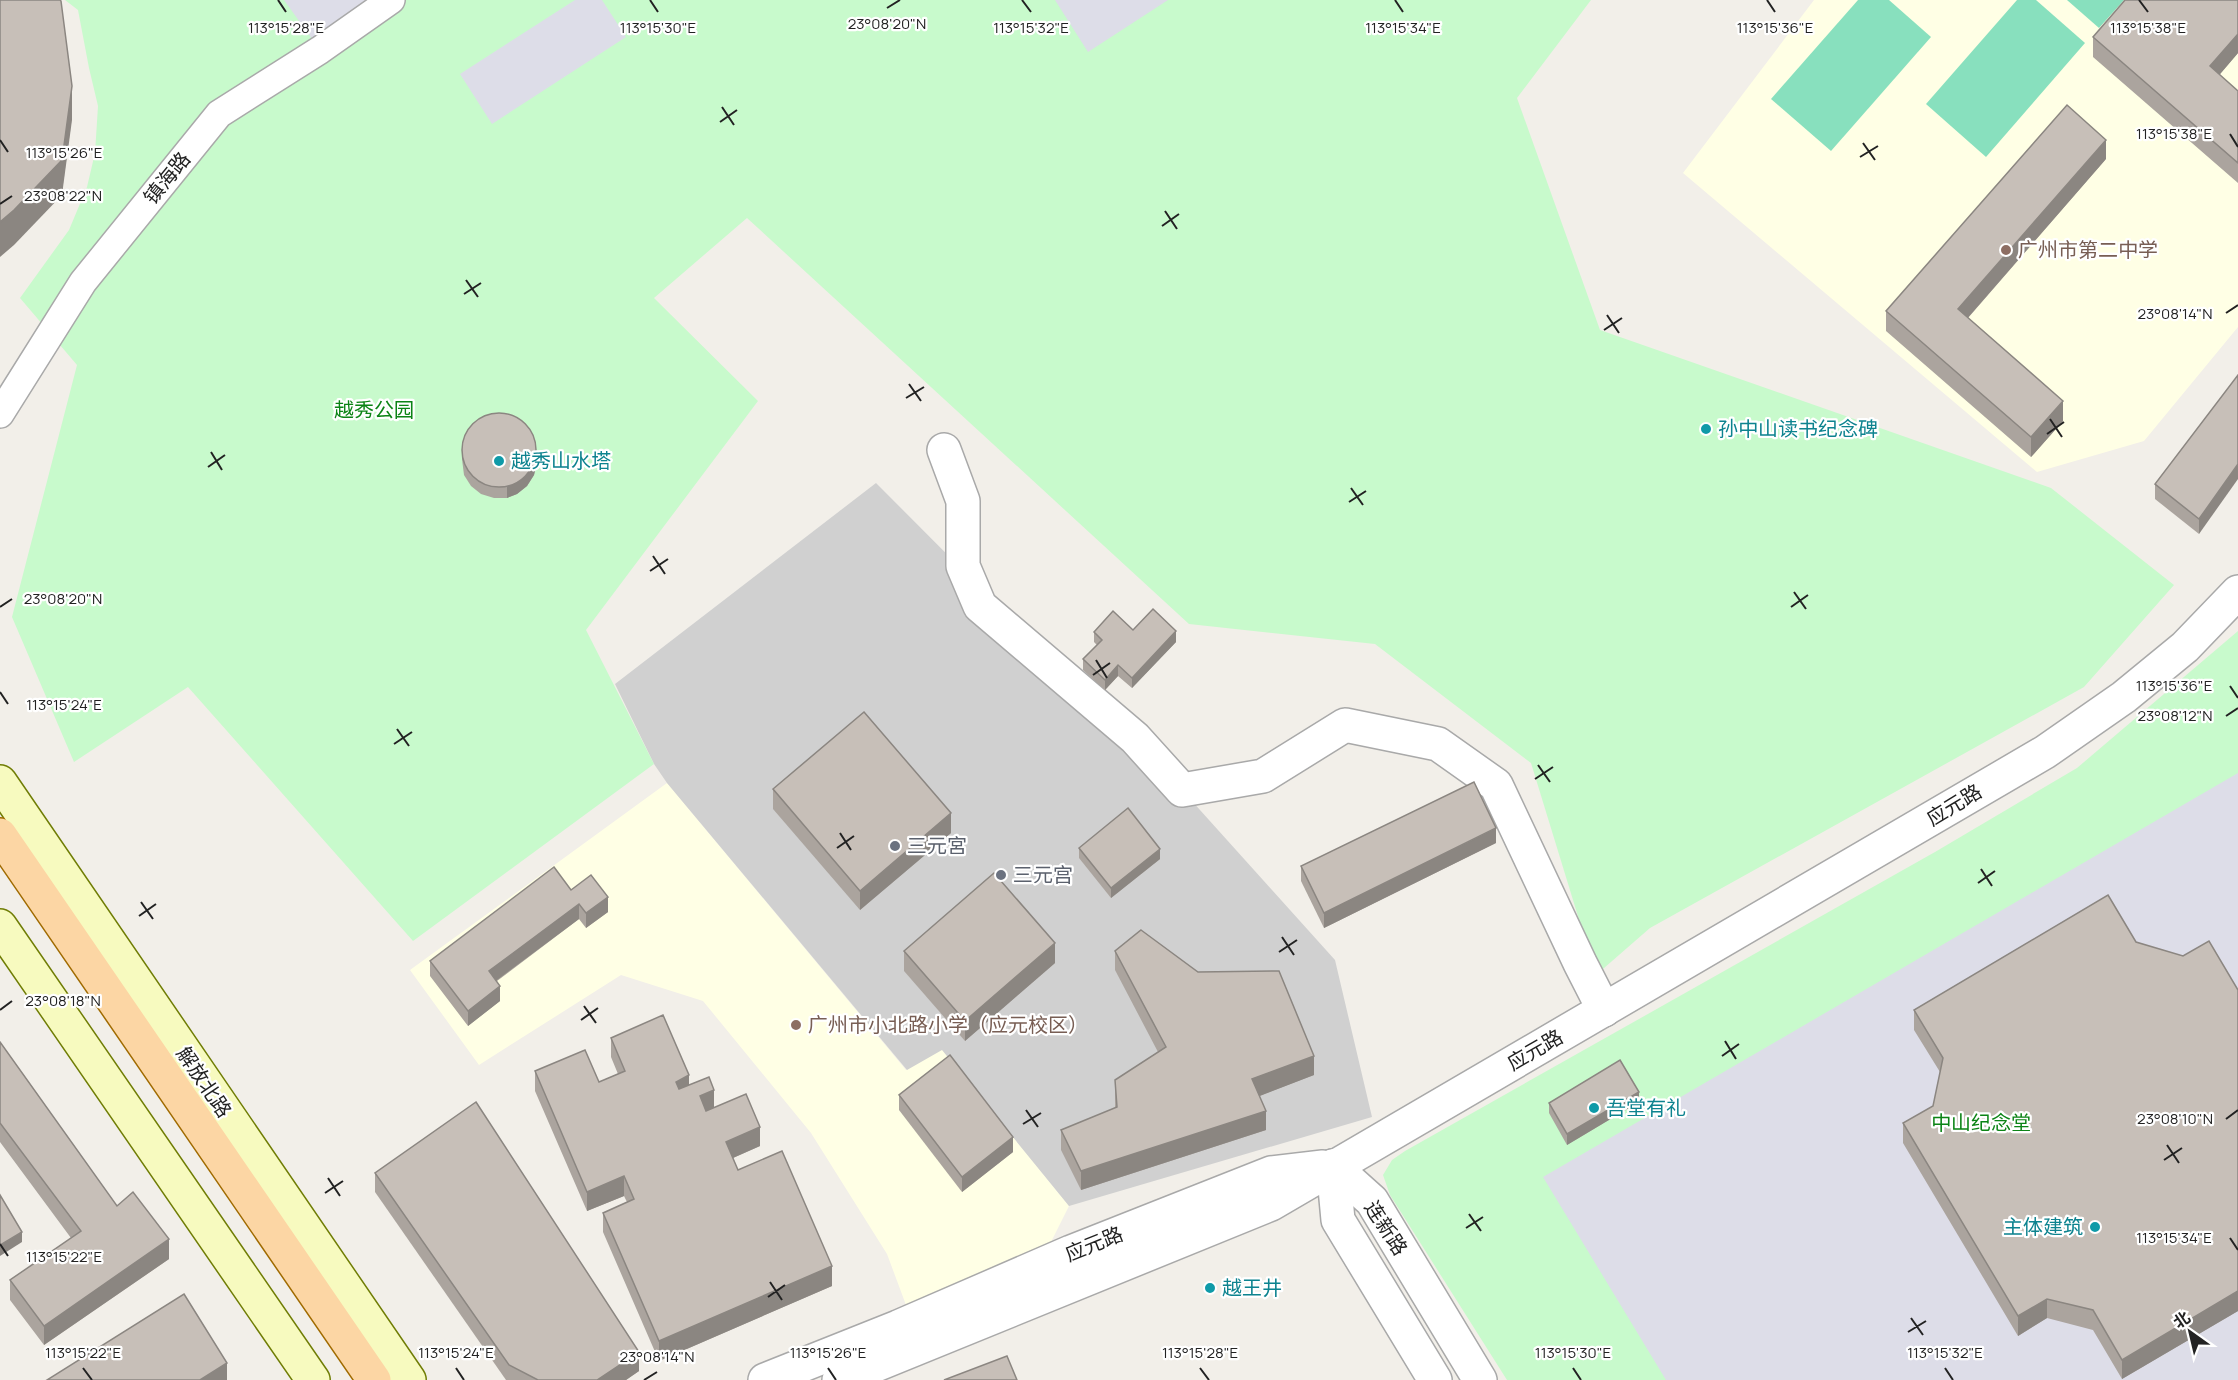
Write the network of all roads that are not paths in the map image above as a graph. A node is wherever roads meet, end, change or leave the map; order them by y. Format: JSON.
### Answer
{"nodes":[{"id":1,"x":391,"y":0,"type":"edge"},
{"id":2,"x":0,"y":414,"type":"edge"},
{"id":3,"x":944,"y":450,"type":"dead end"},
{"id":4,"x":2238,"y":592,"type":"edge"},
{"id":5,"x":0,"y":782,"type":"edge"},
{"id":6,"x":0,"y":835,"type":"edge"},
{"id":7,"x":0,"y":876,"type":"edge"},
{"id":8,"x":0,"y":926,"type":"edge"},
{"id":9,"x":1604,"y":1010,"type":"junction"},
{"id":10,"x":1333,"y":1166,"type":"junction"},
{"id":11,"x":313,"y":1380,"type":"edge"},
{"id":12,"x":348,"y":1380,"type":"edge"},
{"id":13,"x":374,"y":1380,"type":"edge"},
{"id":14,"x":409,"y":1380,"type":"edge"},
{"id":15,"x":765,"y":1380,"type":"edge"},
{"id":16,"x":839,"y":1380,"type":"edge"},
{"id":17,"x":1435,"y":1380,"type":"edge"},
{"id":18,"x":1480,"y":1380,"type":"edge"}],
"edges":[{"from":1,"to":2,"type":"street","name":"镇海路"},
{"from":3,"to":9,"type":"street"},
{"from":4,"to":9,"type":"street","name":"应元路"},
{"from":5,"to":14,"type":"main road","name":"解放北路"},
{"from":6,"to":13,"type":"main road","name":"解放北路"},
{"from":7,"to":12,"type":"main road"},
{"from":8,"to":11,"type":"main road"},
{"from":9,"to":10,"type":"street","name":"应元路"},
{"from":10,"to":15,"type":"street","name":"应元路"},
{"from":10,"to":16,"type":"street"},
{"from":10,"to":17,"type":"street","name":"连新路"},
{"from":10,"to":18,"type":"street","name":"连新路"}]}
